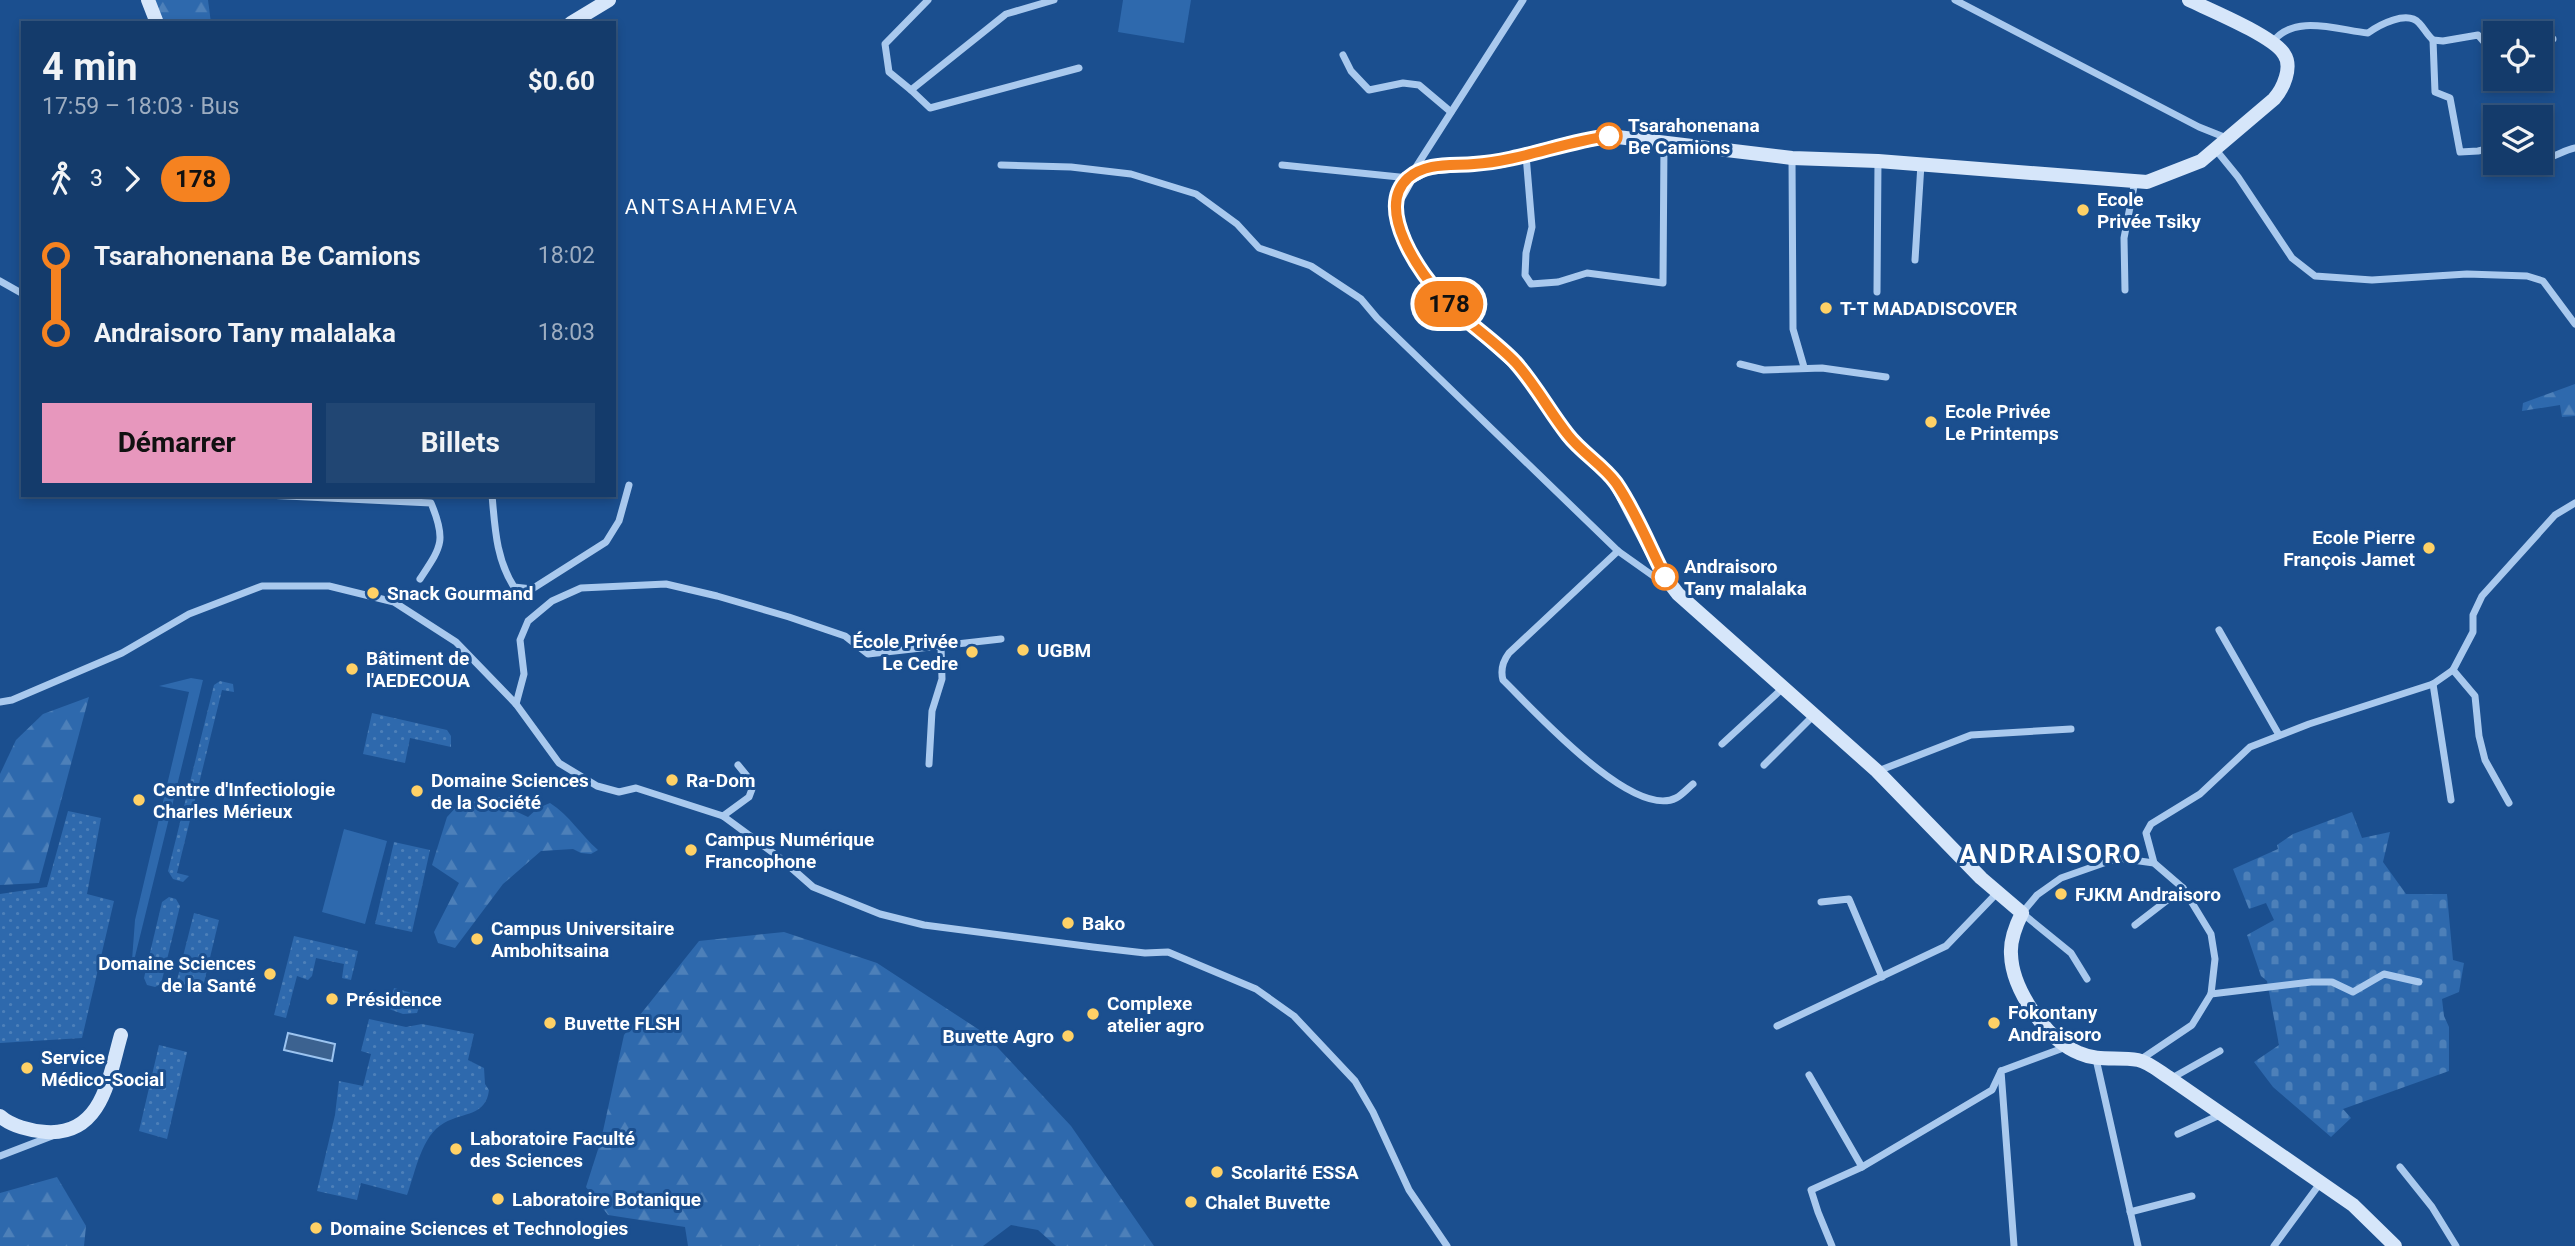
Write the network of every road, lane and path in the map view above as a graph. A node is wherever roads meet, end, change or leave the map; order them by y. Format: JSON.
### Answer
{"nodes":[{"id":1,"x":148,"y":0,"type":"edge"},
{"id":2,"x":609,"y":0,"type":"edge"},
{"id":3,"x":928,"y":0,"type":"edge"},
{"id":4,"x":1054,"y":0,"type":"edge"},
{"id":5,"x":1523,"y":0,"type":"edge"},
{"id":6,"x":1955,"y":0,"type":"edge"},
{"id":7,"x":2189,"y":0,"type":"edge"},
{"id":8,"x":156,"y":21,"type":"edge"},
{"id":9,"x":574,"y":21,"type":"edge"},
{"id":10,"x":2433,"y":40,"type":"junction"},
{"id":11,"x":2483,"y":41,"type":"edge"},
{"id":12,"x":2272,"y":43,"type":"junction"},
{"id":13,"x":1343,"y":55,"type":"dead end"},
{"id":14,"x":1079,"y":68,"type":"dead end"},
{"id":15,"x":911,"y":90,"type":"junction"},
{"id":16,"x":1451,"y":112,"type":"junction"},
{"id":17,"x":2229,"y":139,"type":"junction"},
{"id":18,"x":1664,"y":143,"type":"junction"},
{"id":19,"x":2575,"y":148,"type":"edge"},
{"id":20,"x":2216,"y":150,"type":"junction"},
{"id":21,"x":2483,"y":150,"type":"edge"},
{"id":22,"x":1526,"y":155,"type":"junction"},
{"id":23,"x":2553,"y":157,"type":"edge"},
{"id":24,"x":1791,"y":158,"type":"junction"},
{"id":25,"x":1878,"y":161,"type":"junction"},
{"id":26,"x":1921,"y":164,"type":"junction"},
{"id":27,"x":1001,"y":165,"type":"dead end"},
{"id":28,"x":1282,"y":165,"type":"dead end"},
{"id":29,"x":1409,"y":178,"type":"junction"},
{"id":30,"x":2135,"y":181,"type":"junction"},
{"id":31,"x":1915,"y":260,"type":"dead end"},
{"id":32,"x":0,"y":281,"type":"edge"},
{"id":33,"x":2125,"y":290,"type":"dead end"},
{"id":34,"x":1877,"y":292,"type":"dead end"},
{"id":35,"x":21,"y":293,"type":"edge"},
{"id":36,"x":2575,"y":324,"type":"edge"},
{"id":37,"x":1740,"y":364,"type":"dead end"},
{"id":38,"x":1804,"y":367,"type":"junction"},
{"id":39,"x":1886,"y":377,"type":"dead end"},
{"id":40,"x":629,"y":485,"type":"dead end"},
{"id":41,"x":307,"y":497,"type":"edge"},
{"id":42,"x":492,"y":497,"type":"edge"},
{"id":43,"x":2575,"y":503,"type":"edge"},
{"id":44,"x":1618,"y":551,"type":"junction"},
{"id":45,"x":420,"y":579,"type":"dead end"},
{"id":46,"x":1678,"y":594,"type":"junction"},
{"id":47,"x":2219,"y":630,"type":"dead end"},
{"id":48,"x":1001,"y":639,"type":"dead end"},
{"id":49,"x":941,"y":647,"type":"junction"},
{"id":50,"x":2453,"y":670,"type":"junction"},
{"id":51,"x":2432,"y":684,"type":"junction"},
{"id":52,"x":1783,"y":687,"type":"junction"},
{"id":53,"x":0,"y":702,"type":"edge"},
{"id":54,"x":516,"y":704,"type":"junction"},
{"id":55,"x":1814,"y":715,"type":"junction"},
{"id":56,"x":2071,"y":729,"type":"dead end"},
{"id":57,"x":2279,"y":735,"type":"junction"},
{"id":58,"x":1722,"y":744,"type":"dead end"},
{"id":59,"x":929,"y":764,"type":"dead end"},
{"id":60,"x":738,"y":765,"type":"dead end"},
{"id":61,"x":1764,"y":765,"type":"dead end"},
{"id":62,"x":1877,"y":771,"type":"junction"},
{"id":63,"x":1693,"y":783,"type":"dead end"},
{"id":64,"x":2451,"y":800,"type":"dead end"},
{"id":65,"x":2509,"y":803,"type":"dead end"},
{"id":66,"x":723,"y":816,"type":"junction"},
{"id":67,"x":2154,"y":863,"type":"junction"},
{"id":68,"x":2183,"y":888,"type":"junction"},
{"id":69,"x":1997,"y":893,"type":"junction"},
{"id":70,"x":1821,"y":902,"type":"dead end"},
{"id":71,"x":2022,"y":913,"type":"junction"},
{"id":72,"x":2135,"y":925,"type":"dead end"},
{"id":73,"x":1882,"y":977,"type":"junction"},
{"id":74,"x":2087,"y":979,"type":"dead end"},
{"id":75,"x":2419,"y":982,"type":"dead end"},
{"id":76,"x":2211,"y":994,"type":"junction"},
{"id":77,"x":1777,"y":1026,"type":"dead end"},
{"id":78,"x":121,"y":1035,"type":"dead end"},
{"id":79,"x":2066,"y":1047,"type":"junction"},
{"id":80,"x":2220,"y":1051,"type":"dead end"},
{"id":81,"x":2096,"y":1059,"type":"junction"},
{"id":82,"x":2139,"y":1060,"type":"junction"},
{"id":83,"x":2001,"y":1071,"type":"junction"},
{"id":84,"x":1809,"y":1075,"type":"dead end"},
{"id":85,"x":2171,"y":1079,"type":"junction"},
{"id":86,"x":2223,"y":1114,"type":"junction"},
{"id":87,"x":0,"y":1116,"type":"edge"},
{"id":88,"x":59,"y":1133,"type":"junction"},
{"id":89,"x":2178,"y":1134,"type":"dead end"},
{"id":90,"x":0,"y":1156,"type":"edge"},
{"id":91,"x":1862,"y":1167,"type":"junction"},
{"id":92,"x":2400,"y":1167,"type":"dead end"},
{"id":93,"x":2321,"y":1182,"type":"junction"},
{"id":94,"x":2192,"y":1196,"type":"dead end"},
{"id":95,"x":2130,"y":1212,"type":"junction"},
{"id":96,"x":1447,"y":1246,"type":"edge"},
{"id":97,"x":1832,"y":1246,"type":"edge"},
{"id":98,"x":2014,"y":1246,"type":"edge"},
{"id":99,"x":2138,"y":1246,"type":"edge"},
{"id":100,"x":2274,"y":1246,"type":"edge"},
{"id":101,"x":2395,"y":1246,"type":"edge"},
{"id":102,"x":2456,"y":1246,"type":"edge"}],
"edges":[{"from":1,"to":8,"type":"street"},
{"from":2,"to":9,"type":"street"},
{"from":3,"to":15,"type":"street"},
{"from":4,"to":15,"type":"street"},
{"from":5,"to":16,"type":"street"},
{"from":6,"to":17,"type":"street"},
{"from":7,"to":12,"type":"street"},
{"from":10,"to":11,"type":"street"},
{"from":10,"to":12,"type":"street"},
{"from":10,"to":21,"type":"street"},
{"from":12,"to":17,"type":"street"},
{"from":13,"to":16,"type":"street"},
{"from":14,"to":15,"type":"street"},
{"from":16,"to":29,"type":"street"},
{"from":17,"to":20,"type":"street"},
{"from":18,"to":22,"type":"street"},
{"from":18,"to":22,"type":"street"},
{"from":18,"to":24,"type":"street"},
{"from":19,"to":23,"type":"street"},
{"from":20,"to":30,"type":"street"},
{"from":20,"to":36,"type":"street"},
{"from":22,"to":29,"type":"street"},
{"from":24,"to":25,"type":"street"},
{"from":24,"to":38,"type":"street"},
{"from":25,"to":26,"type":"street"},
{"from":25,"to":34,"type":"street"},
{"from":26,"to":30,"type":"street"},
{"from":26,"to":31,"type":"street"},
{"from":27,"to":44,"type":"street"},
{"from":28,"to":29,"type":"street"},
{"from":29,"to":46,"type":"street"},
{"from":30,"to":33,"type":"street"},
{"from":32,"to":35,"type":"street"},
{"from":37,"to":38,"type":"street"},
{"from":38,"to":39,"type":"street"},
{"from":40,"to":42,"type":"street"},
{"from":41,"to":45,"type":"street"},
{"from":43,"to":50,"type":"street"},
{"from":44,"to":46,"type":"street"},
{"from":44,"to":63,"type":"street"},
{"from":46,"to":52,"type":"street"},
{"from":47,"to":57,"type":"street"},
{"from":48,"to":49,"type":"street"},
{"from":49,"to":54,"type":"street"},
{"from":49,"to":59,"type":"street"},
{"from":50,"to":51,"type":"street"},
{"from":50,"to":65,"type":"street"},
{"from":51,"to":57,"type":"street"},
{"from":51,"to":64,"type":"street"},
{"from":52,"to":55,"type":"street"},
{"from":52,"to":58,"type":"street"},
{"from":53,"to":54,"type":"street"},
{"from":54,"to":66,"type":"street"},
{"from":55,"to":61,"type":"street"},
{"from":55,"to":62,"type":"street"},
{"from":56,"to":62,"type":"street"},
{"from":57,"to":67,"type":"street"},
{"from":60,"to":66,"type":"street"},
{"from":62,"to":69,"type":"street"},
{"from":66,"to":96,"type":"street"},
{"from":67,"to":68,"type":"street"},
{"from":67,"to":71,"type":"street"},
{"from":68,"to":72,"type":"street"},
{"from":68,"to":76,"type":"street"},
{"from":69,"to":71,"type":"street"},
{"from":69,"to":73,"type":"street"},
{"from":70,"to":73,"type":"street"},
{"from":71,"to":74,"type":"street"},
{"from":71,"to":79,"type":"street"},
{"from":73,"to":77,"type":"street"},
{"from":75,"to":76,"type":"street"},
{"from":76,"to":82,"type":"street"},
{"from":78,"to":88,"type":"street"},
{"from":79,"to":81,"type":"street"},
{"from":79,"to":83,"type":"street"},
{"from":80,"to":85,"type":"street"},
{"from":81,"to":82,"type":"street"},
{"from":81,"to":95,"type":"street"},
{"from":82,"to":85,"type":"street"},
{"from":83,"to":91,"type":"street"},
{"from":83,"to":98,"type":"street"},
{"from":84,"to":91,"type":"street"},
{"from":85,"to":86,"type":"street"},
{"from":86,"to":89,"type":"street"},
{"from":86,"to":93,"type":"street"},
{"from":87,"to":88,"type":"street"},
{"from":88,"to":90,"type":"street"},
{"from":91,"to":97,"type":"street"},
{"from":92,"to":102,"type":"street"},
{"from":93,"to":100,"type":"street"},
{"from":93,"to":101,"type":"street"},
{"from":94,"to":95,"type":"street"},
{"from":95,"to":99,"type":"street"}]}
